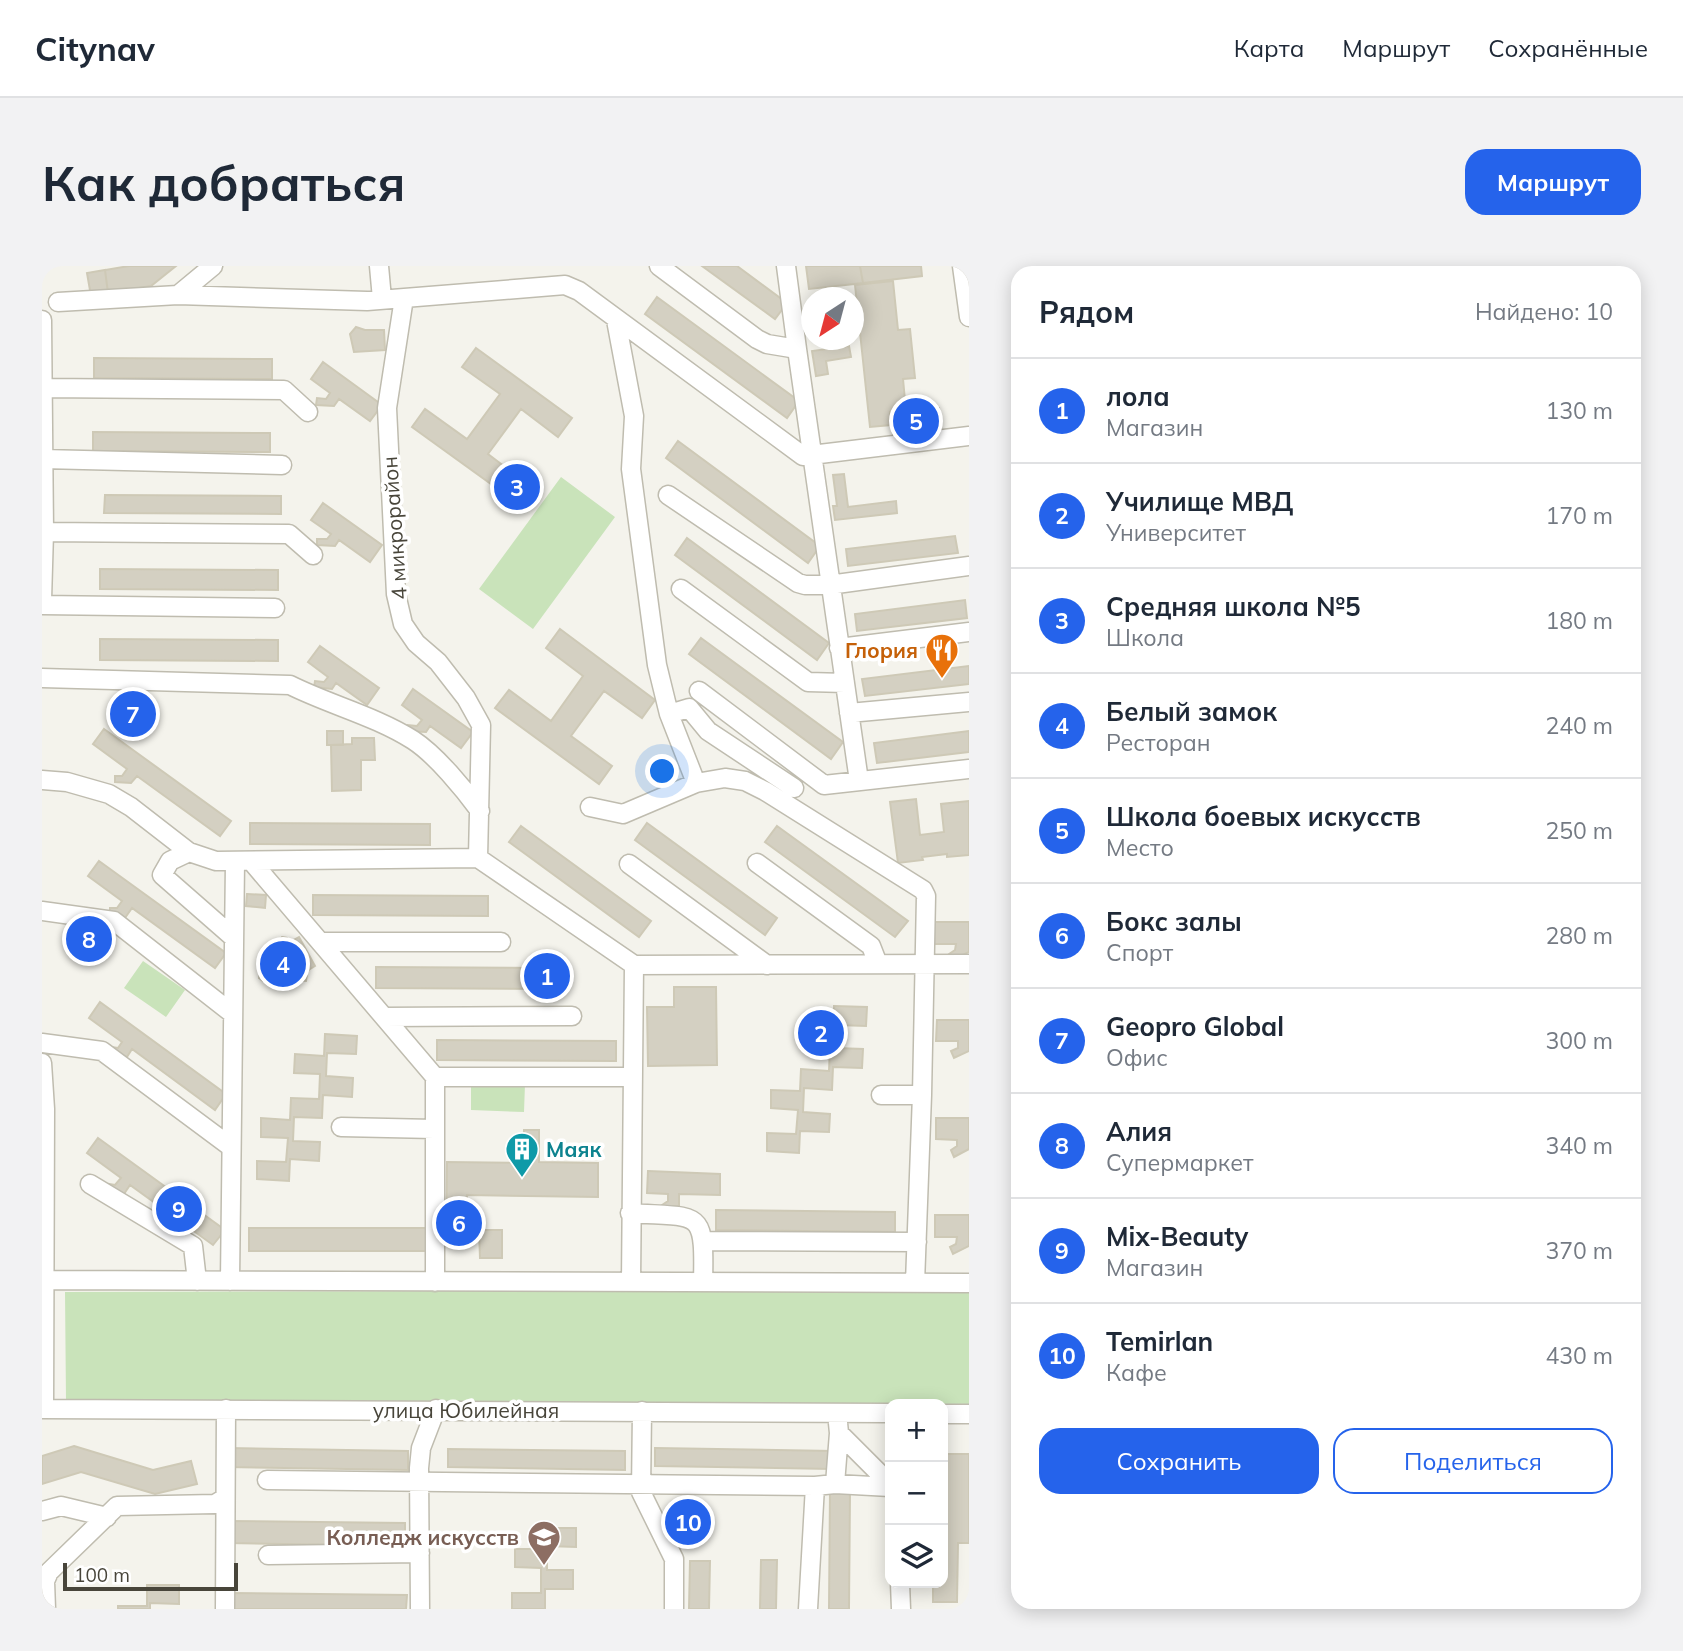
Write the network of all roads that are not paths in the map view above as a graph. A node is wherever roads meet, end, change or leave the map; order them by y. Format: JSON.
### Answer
{"nodes":[{"id":1,"x":213,"y":266,"type":"edge"},
{"id":2,"x":379,"y":266,"type":"edge"},
{"id":3,"x":659,"y":266,"type":"edge"},
{"id":4,"x":786,"y":266,"type":"edge"},
{"id":5,"x":962,"y":266,"type":"edge"},
{"id":6,"x":178,"y":295,"type":"junction"},
{"id":7,"x":404,"y":298,"type":"junction"},
{"id":8,"x":382,"y":299,"type":"junction"},
{"id":9,"x":58,"y":302,"type":"dead end"},
{"id":10,"x":969,"y":317,"type":"edge"},
{"id":11,"x":42,"y":320,"type":"edge"},
{"id":12,"x":616,"y":320,"type":"junction"},
{"id":13,"x":797,"y":349,"type":"junction"},
{"id":14,"x":42,"y":362,"type":"edge"},
{"id":15,"x":43,"y":388,"type":"edge"},
{"id":16,"x":308,"y":412,"type":"dead end"},
{"id":17,"x":969,"y":436,"type":"edge"},
{"id":18,"x":812,"y":456,"type":"junction"},
{"id":19,"x":43,"y":459,"type":"edge"},
{"id":20,"x":282,"y":465,"type":"dead end"},
{"id":21,"x":668,"y":495,"type":"dead end"},
{"id":22,"x":44,"y":533,"type":"junction"},
{"id":23,"x":313,"y":555,"type":"dead end"},
{"id":24,"x":969,"y":566,"type":"edge"},
{"id":25,"x":830,"y":586,"type":"junction"},
{"id":26,"x":681,"y":589,"type":"dead end"},
{"id":27,"x":42,"y":603,"type":"edge"},
{"id":28,"x":275,"y":608,"type":"dead end"},
{"id":29,"x":969,"y":632,"type":"edge"},
{"id":30,"x":839,"y":648,"type":"junction"},
{"id":31,"x":42,"y":678,"type":"edge"},
{"id":32,"x":845,"y":683,"type":"junction"},
{"id":33,"x":699,"y":691,"type":"dead end"},
{"id":34,"x":969,"y":702,"type":"edge"},
{"id":35,"x":849,"y":713,"type":"junction"},
{"id":36,"x":669,"y":714,"type":"junction"},
{"id":37,"x":969,"y":769,"type":"edge"},
{"id":38,"x":42,"y":780,"type":"edge"},
{"id":39,"x":859,"y":781,"type":"junction"},
{"id":40,"x":696,"y":783,"type":"junction"},
{"id":41,"x":824,"y":785,"type":"junction"},
{"id":42,"x":794,"y":788,"type":"junction"},
{"id":43,"x":765,"y":791,"type":"junction"},
{"id":44,"x":590,"y":807,"type":"dead end"},
{"id":45,"x":480,"y":811,"type":"junction"},
{"id":46,"x":189,"y":852,"type":"junction"},
{"id":47,"x":478,"y":858,"type":"junction"},
{"id":48,"x":243,"y":862,"type":"junction"},
{"id":49,"x":757,"y":863,"type":"dead end"},
{"id":50,"x":629,"y":864,"type":"dead end"},
{"id":51,"x":42,"y":911,"type":"edge"},
{"id":52,"x":234,"y":937,"type":"junction"},
{"id":53,"x":320,"y":942,"type":"junction"},
{"id":54,"x":501,"y":942,"type":"dead end"},
{"id":55,"x":878,"y":964,"type":"junction"},
{"id":56,"x":924,"y":964,"type":"junction"},
{"id":57,"x":969,"y":964,"type":"edge"},
{"id":58,"x":634,"y":965,"type":"junction"},
{"id":59,"x":768,"y":965,"type":"junction"},
{"id":60,"x":233,"y":1014,"type":"junction"},
{"id":61,"x":572,"y":1016,"type":"dead end"},
{"id":62,"x":384,"y":1017,"type":"junction"},
{"id":63,"x":42,"y":1043,"type":"edge"},
{"id":64,"x":42,"y":1063,"type":"edge"},
{"id":65,"x":435,"y":1076,"type":"junction"},
{"id":66,"x":633,"y":1077,"type":"junction"},
{"id":67,"x":881,"y":1094,"type":"dead end"},
{"id":68,"x":922,"y":1095,"type":"junction"},
{"id":69,"x":43,"y":1109,"type":"edge"},
{"id":70,"x":341,"y":1128,"type":"dead end"},
{"id":71,"x":434,"y":1129,"type":"junction"},
{"id":72,"x":231,"y":1147,"type":"junction"},
{"id":73,"x":90,"y":1184,"type":"dead end"},
{"id":74,"x":631,"y":1213,"type":"junction"},
{"id":75,"x":43,"y":1222,"type":"edge"},
{"id":76,"x":704,"y":1241,"type":"junction"},
{"id":77,"x":917,"y":1242,"type":"junction"},
{"id":78,"x":44,"y":1280,"type":"junction"},
{"id":79,"x":197,"y":1281,"type":"junction"},
{"id":80,"x":230,"y":1281,"type":"junction"},
{"id":81,"x":435,"y":1282,"type":"junction"},
{"id":82,"x":631,"y":1282,"type":"junction"},
{"id":83,"x":703,"y":1282,"type":"junction"},
{"id":84,"x":915,"y":1283,"type":"junction"},
{"id":85,"x":969,"y":1283,"type":"edge"},
{"id":86,"x":43,"y":1324,"type":"edge"},
{"id":87,"x":43,"y":1409,"type":"edge"},
{"id":88,"x":226,"y":1409,"type":"junction"},
{"id":89,"x":436,"y":1409,"type":"junction"},
{"id":90,"x":642,"y":1411,"type":"junction"},
{"id":91,"x":837,"y":1413,"type":"junction"},
{"id":92,"x":885,"y":1413,"type":"edge"},
{"id":93,"x":948,"y":1414,"type":"edge"},
{"id":94,"x":969,"y":1414,"type":"edge"},
{"id":95,"x":839,"y":1433,"type":"junction"},
{"id":96,"x":267,"y":1480,"type":"dead end"},
{"id":97,"x":885,"y":1480,"type":"edge"},
{"id":98,"x":420,"y":1481,"type":"junction"},
{"id":99,"x":835,"y":1484,"type":"junction"},
{"id":100,"x":641,"y":1485,"type":"junction"},
{"id":101,"x":885,"y":1485,"type":"edge"},
{"id":102,"x":815,"y":1486,"type":"junction"},
{"id":103,"x":225,"y":1498,"type":"junction"},
{"id":104,"x":42,"y":1511,"type":"edge"},
{"id":105,"x":107,"y":1517,"type":"junction"},
{"id":106,"x":420,"y":1553,"type":"junction"},
{"id":107,"x":268,"y":1555,"type":"dead end"},
{"id":108,"x":900,"y":1588,"type":"edge"},
{"id":109,"x":46,"y":1609,"type":"edge"},
{"id":110,"x":225,"y":1609,"type":"edge"},
{"id":111,"x":420,"y":1609,"type":"edge"},
{"id":112,"x":674,"y":1609,"type":"edge"},
{"id":113,"x":808,"y":1609,"type":"edge"},
{"id":114,"x":901,"y":1609,"type":"edge"}],
"edges":[{"from":1,"to":6,"type":"street"},
{"from":2,"to":8,"type":"street"},
{"from":3,"to":13,"type":"street"},
{"from":4,"to":13,"type":"street"},
{"from":5,"to":10,"type":"street"},
{"from":6,"to":8,"type":"street"},
{"from":6,"to":9,"type":"street"},
{"from":7,"to":8,"type":"street"},
{"from":7,"to":12,"type":"street"},
{"from":7,"to":45,"type":"street","name":"4 микрорайон"},
{"from":11,"to":14,"type":"street"},
{"from":12,"to":18,"type":"street"},
{"from":12,"to":36,"type":"street"},
{"from":13,"to":18,"type":"street"},
{"from":14,"to":15,"type":"street"},
{"from":15,"to":16,"type":"street"},
{"from":15,"to":19,"type":"street"},
{"from":17,"to":18,"type":"street"},
{"from":18,"to":25,"type":"street"},
{"from":19,"to":20,"type":"street"},
{"from":19,"to":22,"type":"street"},
{"from":21,"to":25,"type":"street"},
{"from":22,"to":23,"type":"street"},
{"from":22,"to":27,"type":"street"},
{"from":24,"to":25,"type":"street"},
{"from":25,"to":30,"type":"street"},
{"from":26,"to":32,"type":"street"},
{"from":27,"to":28,"type":"street"},
{"from":29,"to":30,"type":"street"},
{"from":30,"to":32,"type":"street"},
{"from":31,"to":45,"type":"street"},
{"from":32,"to":35,"type":"street"},
{"from":33,"to":41,"type":"street"},
{"from":34,"to":35,"type":"street"},
{"from":35,"to":39,"type":"street"},
{"from":36,"to":40,"type":"street"},
{"from":36,"to":42,"type":"street"},
{"from":37,"to":39,"type":"street"},
{"from":38,"to":46,"type":"street"},
{"from":39,"to":41,"type":"street"},
{"from":40,"to":43,"type":"street"},
{"from":40,"to":44,"type":"street"},
{"from":41,"to":42,"type":"street"},
{"from":42,"to":43,"type":"street"},
{"from":43,"to":56,"type":"street"},
{"from":45,"to":47,"type":"street","name":"4 микрорайон"},
{"from":46,"to":48,"type":"street"},
{"from":46,"to":52,"type":"street"},
{"from":47,"to":48,"type":"street"},
{"from":47,"to":58,"type":"street"},
{"from":48,"to":52,"type":"street"},
{"from":48,"to":53,"type":"street"},
{"from":49,"to":55,"type":"street"},
{"from":50,"to":59,"type":"street"},
{"from":51,"to":60,"type":"street"},
{"from":52,"to":60,"type":"street"},
{"from":53,"to":54,"type":"street"},
{"from":53,"to":62,"type":"street"},
{"from":55,"to":56,"type":"street"},
{"from":55,"to":59,"type":"street"},
{"from":56,"to":57,"type":"street"},
{"from":56,"to":68,"type":"street"},
{"from":58,"to":59,"type":"street"},
{"from":58,"to":66,"type":"street"},
{"from":60,"to":72,"type":"street"},
{"from":61,"to":62,"type":"street"},
{"from":62,"to":65,"type":"street"},
{"from":63,"to":72,"type":"street"},
{"from":64,"to":69,"type":"street"},
{"from":65,"to":66,"type":"street"},
{"from":65,"to":71,"type":"street"},
{"from":66,"to":74,"type":"street"},
{"from":67,"to":68,"type":"street"},
{"from":68,"to":77,"type":"street"},
{"from":69,"to":75,"type":"street"},
{"from":70,"to":71,"type":"street"},
{"from":71,"to":81,"type":"street"},
{"from":72,"to":80,"type":"street"},
{"from":73,"to":79,"type":"street"},
{"from":74,"to":76,"type":"street"},
{"from":74,"to":82,"type":"street"},
{"from":75,"to":78,"type":"street"},
{"from":76,"to":77,"type":"street"},
{"from":76,"to":83,"type":"street"},
{"from":77,"to":84,"type":"street"},
{"from":78,"to":79,"type":"street"},
{"from":78,"to":86,"type":"street"},
{"from":79,"to":80,"type":"street"},
{"from":80,"to":81,"type":"street"},
{"from":81,"to":82,"type":"street"},
{"from":82,"to":83,"type":"street"},
{"from":83,"to":84,"type":"street"},
{"from":84,"to":85,"type":"street"},
{"from":86,"to":87,"type":"street"},
{"from":87,"to":88,"type":"street","name":"улица Юбилейная"},
{"from":88,"to":89,"type":"street","name":"улица Юбилейная"},
{"from":88,"to":103,"type":"street"},
{"from":89,"to":90,"type":"street","name":"улица Юбилейная"},
{"from":89,"to":98,"type":"street"},
{"from":90,"to":91,"type":"street","name":"улица Юбилейная"},
{"from":90,"to":100,"type":"street"},
{"from":91,"to":92,"type":"street","name":"улица Юбилейная"},
{"from":91,"to":95,"type":"street"},
{"from":93,"to":94,"type":"street"},
{"from":95,"to":97,"type":"street"},
{"from":95,"to":99,"type":"street"},
{"from":96,"to":98,"type":"street"},
{"from":98,"to":100,"type":"street"},
{"from":98,"to":106,"type":"street"},
{"from":99,"to":101,"type":"street"},
{"from":99,"to":102,"type":"street"},
{"from":100,"to":102,"type":"street"},
{"from":100,"to":112,"type":"street"},
{"from":102,"to":113,"type":"street"},
{"from":103,"to":105,"type":"street"},
{"from":103,"to":110,"type":"street"},
{"from":104,"to":105,"type":"street"},
{"from":105,"to":109,"type":"street"},
{"from":106,"to":107,"type":"street"},
{"from":106,"to":111,"type":"street"},
{"from":108,"to":114,"type":"street"}]}
